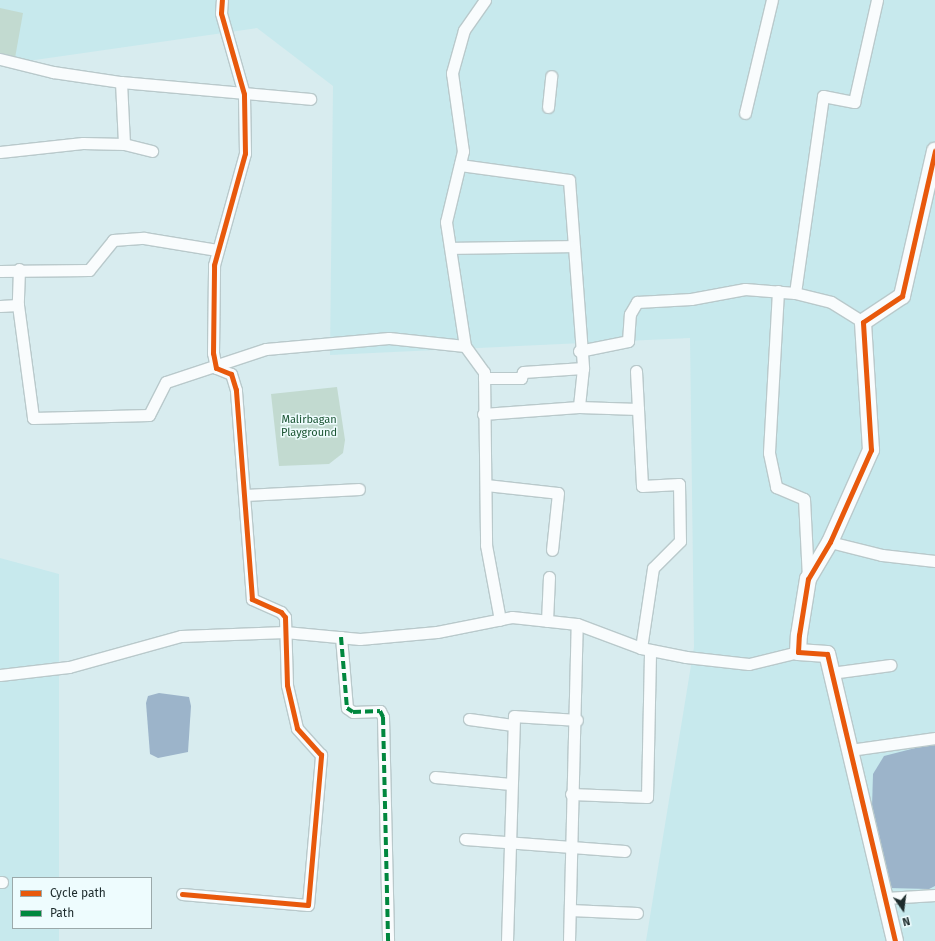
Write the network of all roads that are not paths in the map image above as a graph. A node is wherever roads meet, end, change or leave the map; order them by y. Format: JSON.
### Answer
{"nodes":[{"id":1,"x":222,"y":0,"type":"edge"},
{"id":2,"x":485,"y":0,"type":"edge"},
{"id":3,"x":772,"y":0,"type":"edge"},
{"id":4,"x":877,"y":0,"type":"edge"},
{"id":5,"x":0,"y":59,"type":"edge"},
{"id":6,"x":551,"y":76,"type":"dead end"},
{"id":7,"x":121,"y":82,"type":"junction"},
{"id":8,"x":244,"y":94,"type":"junction"},
{"id":9,"x":310,"y":99,"type":"dead end"},
{"id":10,"x":548,"y":107,"type":"dead end"},
{"id":11,"x":745,"y":113,"type":"dead end"},
{"id":12,"x":124,"y":144,"type":"junction"},
{"id":13,"x":152,"y":151,"type":"dead end"},
{"id":14,"x":935,"y":151,"type":"edge"},
{"id":15,"x":0,"y":152,"type":"edge"},
{"id":16,"x":460,"y":165,"type":"junction"},
{"id":17,"x":572,"y":246,"type":"junction"},
{"id":18,"x":451,"y":248,"type":"junction"},
{"id":19,"x":218,"y":250,"type":"junction"},
{"id":20,"x":0,"y":269,"type":"edge"},
{"id":21,"x":19,"y":270,"type":"junction"},
{"id":22,"x":778,"y":292,"type":"junction"},
{"id":23,"x":795,"y":293,"type":"junction"},
{"id":24,"x":18,"y":305,"type":"junction"},
{"id":25,"x":0,"y":306,"type":"edge"},
{"id":26,"x":863,"y":322,"type":"junction"},
{"id":27,"x":465,"y":346,"type":"junction"},
{"id":28,"x":580,"y":351,"type":"junction"},
{"id":29,"x":216,"y":368,"type":"junction"},
{"id":30,"x":582,"y":368,"type":"junction"},
{"id":31,"x":636,"y":371,"type":"dead end"},
{"id":32,"x":484,"y":378,"type":"junction"},
{"id":33,"x":579,"y":407,"type":"junction"},
{"id":34,"x":638,"y":409,"type":"junction"},
{"id":35,"x":483,"y":414,"type":"junction"},
{"id":36,"x":486,"y":485,"type":"junction"},
{"id":37,"x":359,"y":490,"type":"dead end"},
{"id":38,"x":246,"y":495,"type":"junction"},
{"id":39,"x":830,"y":542,"type":"junction"},
{"id":40,"x":552,"y":550,"type":"dead end"},
{"id":41,"x":935,"y":561,"type":"edge"},
{"id":42,"x":549,"y":577,"type":"dead end"},
{"id":43,"x":808,"y":579,"type":"junction"},
{"id":44,"x":500,"y":620,"type":"junction"},
{"id":45,"x":547,"y":621,"type":"junction"},
{"id":46,"x":577,"y":624,"type":"junction"},
{"id":47,"x":285,"y":632,"type":"junction"},
{"id":48,"x":341,"y":637,"type":"junction"},
{"id":49,"x":646,"y":649,"type":"junction"},
{"id":50,"x":798,"y":652,"type":"junction"},
{"id":51,"x":890,"y":665,"type":"dead end"},
{"id":52,"x":831,"y":673,"type":"junction"},
{"id":53,"x":0,"y":675,"type":"edge"},
{"id":54,"x":469,"y":720,"type":"dead end"},
{"id":55,"x":577,"y":720,"type":"junction"},
{"id":56,"x":513,"y":725,"type":"junction"},
{"id":57,"x":935,"y":738,"type":"edge"},
{"id":58,"x":850,"y":750,"type":"junction"},
{"id":59,"x":435,"y":777,"type":"dead end"},
{"id":60,"x":511,"y":784,"type":"junction"},
{"id":61,"x":571,"y":794,"type":"junction"},
{"id":62,"x":465,"y":839,"type":"dead end"},
{"id":63,"x":509,"y":841,"type":"junction"},
{"id":64,"x":573,"y":844,"type":"junction"},
{"id":65,"x":626,"y":851,"type":"dead end"},
{"id":66,"x":182,"y":894,"type":"dead end"},
{"id":67,"x":935,"y":896,"type":"edge"},
{"id":68,"x":886,"y":898,"type":"junction"},
{"id":69,"x":570,"y":910,"type":"junction"},
{"id":70,"x":637,"y":913,"type":"dead end"},
{"id":71,"x":388,"y":941,"type":"edge"},
{"id":72,"x":506,"y":941,"type":"edge"},
{"id":73,"x":569,"y":941,"type":"edge"},
{"id":74,"x":895,"y":941,"type":"edge"}],
"edges":[{"from":1,"to":8,"type":"street"},
{"from":2,"to":16,"type":"street"},
{"from":3,"to":11,"type":"street"},
{"from":4,"to":23,"type":"street"},
{"from":5,"to":7,"type":"street"},
{"from":6,"to":10,"type":"street"},
{"from":7,"to":8,"type":"street"},
{"from":7,"to":12,"type":"street"},
{"from":8,"to":9,"type":"street"},
{"from":8,"to":19,"type":"street"},
{"from":12,"to":13,"type":"street"},
{"from":12,"to":15,"type":"street"},
{"from":14,"to":26,"type":"street"},
{"from":16,"to":17,"type":"street"},
{"from":16,"to":18,"type":"street"},
{"from":17,"to":18,"type":"street"},
{"from":17,"to":28,"type":"street"},
{"from":18,"to":27,"type":"street"},
{"from":19,"to":21,"type":"street"},
{"from":19,"to":29,"type":"street"},
{"from":20,"to":21,"type":"street"},
{"from":21,"to":24,"type":"street"},
{"from":22,"to":23,"type":"street"},
{"from":22,"to":28,"type":"street"},
{"from":22,"to":43,"type":"street"},
{"from":23,"to":26,"type":"street"},
{"from":24,"to":25,"type":"street"},
{"from":24,"to":29,"type":"street"},
{"from":26,"to":39,"type":"street"},
{"from":27,"to":29,"type":"street"},
{"from":27,"to":32,"type":"street"},
{"from":28,"to":30,"type":"street"},
{"from":29,"to":38,"type":"street"},
{"from":30,"to":32,"type":"street"},
{"from":30,"to":33,"type":"street"},
{"from":31,"to":34,"type":"street"},
{"from":32,"to":35,"type":"street"},
{"from":33,"to":34,"type":"street"},
{"from":33,"to":35,"type":"street"},
{"from":34,"to":49,"type":"street"},
{"from":35,"to":36,"type":"street"},
{"from":36,"to":40,"type":"street"},
{"from":36,"to":44,"type":"street"},
{"from":37,"to":38,"type":"street"},
{"from":38,"to":47,"type":"street"},
{"from":39,"to":41,"type":"street"},
{"from":39,"to":43,"type":"street"},
{"from":42,"to":45,"type":"street"},
{"from":43,"to":50,"type":"street"},
{"from":44,"to":45,"type":"street"},
{"from":44,"to":48,"type":"street"},
{"from":45,"to":46,"type":"street"},
{"from":46,"to":49,"type":"street"},
{"from":46,"to":55,"type":"street"},
{"from":47,"to":48,"type":"street"},
{"from":47,"to":53,"type":"street"},
{"from":47,"to":66,"type":"street"},
{"from":48,"to":71,"type":"street"},
{"from":49,"to":50,"type":"street"},
{"from":49,"to":61,"type":"street"},
{"from":50,"to":52,"type":"street"},
{"from":51,"to":52,"type":"street"},
{"from":52,"to":58,"type":"street"},
{"from":54,"to":56,"type":"street"},
{"from":55,"to":56,"type":"street"},
{"from":55,"to":61,"type":"street"},
{"from":56,"to":60,"type":"street"},
{"from":57,"to":58,"type":"street"},
{"from":58,"to":68,"type":"street"},
{"from":59,"to":60,"type":"street"},
{"from":60,"to":63,"type":"street"},
{"from":61,"to":64,"type":"street"},
{"from":62,"to":63,"type":"street"},
{"from":63,"to":64,"type":"street"},
{"from":63,"to":72,"type":"street"},
{"from":64,"to":65,"type":"street"},
{"from":64,"to":69,"type":"street"},
{"from":67,"to":68,"type":"street"},
{"from":68,"to":74,"type":"street"},
{"from":69,"to":70,"type":"street"},
{"from":69,"to":73,"type":"street"}]}
